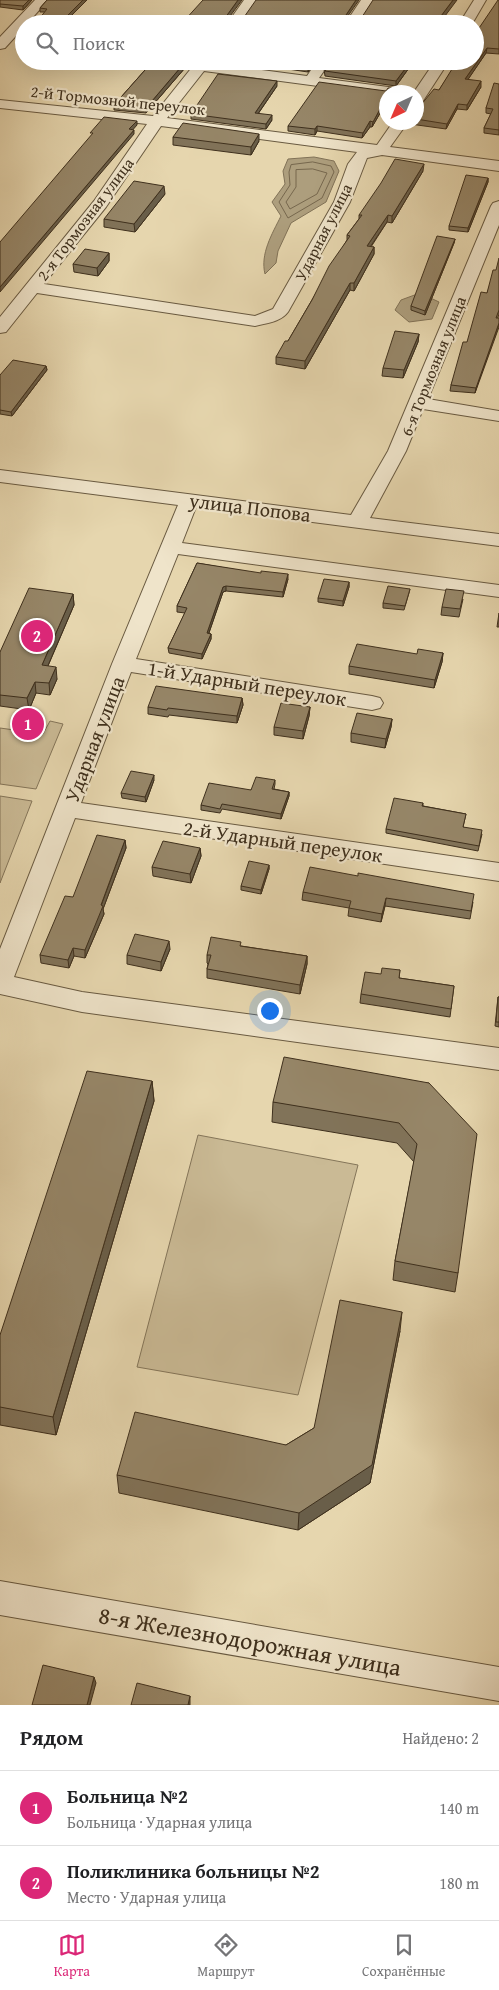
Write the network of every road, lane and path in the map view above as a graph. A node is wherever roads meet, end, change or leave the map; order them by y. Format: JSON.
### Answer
{"nodes":[{"id":1,"x":42,"y":0,"type":"edge"},
{"id":2,"x":251,"y":0,"type":"edge"},
{"id":3,"x":368,"y":0,"type":"edge"},
{"id":4,"x":480,"y":0,"type":"edge"},
{"id":5,"x":28,"y":15,"type":"edge"},
{"id":6,"x":240,"y":15,"type":"edge"},
{"id":7,"x":357,"y":15,"type":"edge"},
{"id":8,"x":471,"y":15,"type":"edge"},
{"id":9,"x":15,"y":30,"type":"edge"},
{"id":10,"x":0,"y":46,"type":"edge"},
{"id":11,"x":197,"y":70,"type":"edge"},
{"id":12,"x":240,"y":70,"type":"edge"},
{"id":13,"x":318,"y":70,"type":"edge"},
{"id":14,"x":436,"y":70,"type":"edge"},
{"id":15,"x":310,"y":81,"type":"junction"},
{"id":16,"x":424,"y":88,"type":"edge"},
{"id":17,"x":379,"y":90,"type":"edge"},
{"id":18,"x":0,"y":104,"type":"edge"},
{"id":19,"x":157,"y":120,"type":"junction"},
{"id":20,"x":395,"y":130,"type":"edge"},
{"id":21,"x":380,"y":151,"type":"junction"},
{"id":22,"x":499,"y":166,"type":"edge"},
{"id":23,"x":499,"y":206,"type":"edge"},
{"id":24,"x":32,"y":287,"type":"junction"},
{"id":25,"x":0,"y":328,"type":"edge"},
{"id":26,"x":417,"y":403,"type":"junction"},
{"id":27,"x":499,"y":416,"type":"edge"},
{"id":28,"x":0,"y":476,"type":"edge"},
{"id":29,"x":190,"y":499,"type":"junction"},
{"id":30,"x":358,"y":521,"type":"junction"},
{"id":31,"x":499,"y":540,"type":"edge"},
{"id":32,"x":170,"y":548,"type":"junction"},
{"id":33,"x":499,"y":591,"type":"edge"},
{"id":34,"x":122,"y":664,"type":"junction"},
{"id":35,"x":372,"y":703,"type":"dead end"},
{"id":36,"x":67,"y":809,"type":"junction"},
{"id":37,"x":499,"y":872,"type":"edge"},
{"id":38,"x":0,"y":983,"type":"edge"},
{"id":39,"x":499,"y":1058,"type":"edge"},
{"id":40,"x":0,"y":1598,"type":"edge"},
{"id":41,"x":499,"y":1684,"type":"edge"}],
"edges":[{"from":1,"to":5,"type":"street"},
{"from":2,"to":6,"type":"street"},
{"from":3,"to":7,"type":"street"},
{"from":4,"to":8,"type":"street"},
{"from":9,"to":10,"type":"street"},
{"from":11,"to":19,"type":"street","name":"2-я Тормозная улица"},
{"from":12,"to":15,"type":"street"},
{"from":13,"to":15,"type":"street"},
{"from":14,"to":16,"type":"street"},
{"from":15,"to":17,"type":"street"},
{"from":18,"to":19,"type":"street","name":"2-й Тормозной переулок"},
{"from":19,"to":21,"type":"street","name":"2-й Тормозной переулок"},
{"from":19,"to":24,"type":"street","name":"2-я Тормозная улица"},
{"from":20,"to":21,"type":"street"},
{"from":21,"to":22,"type":"street","name":"2-й Тормозной переулок"},
{"from":21,"to":24,"type":"street","name":"Ударная улица"},
{"from":23,"to":26,"type":"street","name":"6-я Тормозная улица"},
{"from":24,"to":25,"type":"street","name":"2-я Тормозная улица"},
{"from":26,"to":27,"type":"street"},
{"from":26,"to":30,"type":"street","name":"6-я Тормозная улица"},
{"from":28,"to":29,"type":"street","name":"улица Попова"},
{"from":29,"to":30,"type":"street","name":"улица Попова"},
{"from":29,"to":32,"type":"street","name":"Ударная улица"},
{"from":30,"to":31,"type":"street","name":"улица Попова"},
{"from":32,"to":33,"type":"street"},
{"from":32,"to":34,"type":"street","name":"Ударная улица"},
{"from":34,"to":35,"type":"street","name":"1-й Ударный переулок"},
{"from":34,"to":36,"type":"street","name":"Ударная улица"},
{"from":36,"to":37,"type":"street","name":"2-й Ударный переулок"},
{"from":36,"to":38,"type":"street","name":"Ударная улица"},
{"from":38,"to":39,"type":"street"},
{"from":40,"to":41,"type":"street","name":"8-я Железнодорожная улица"}]}
